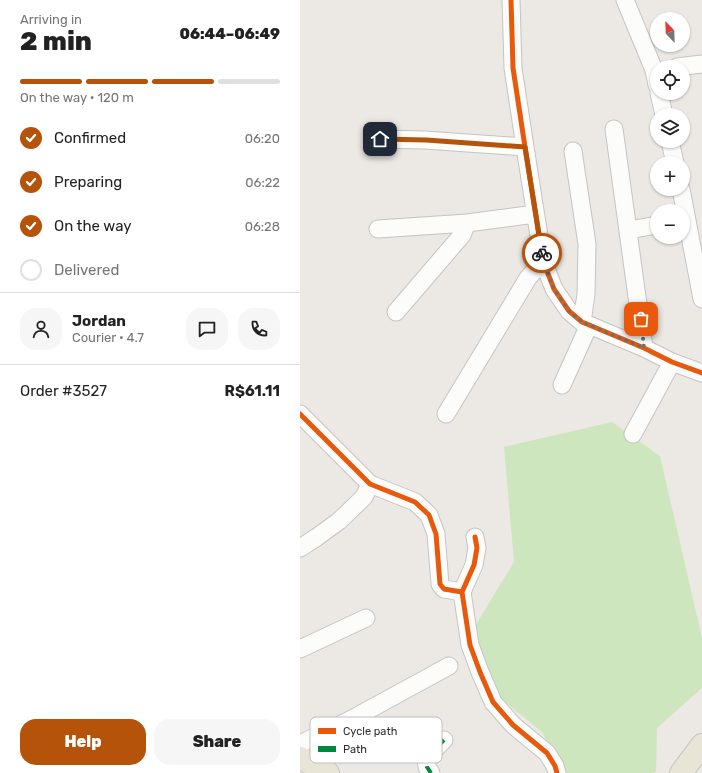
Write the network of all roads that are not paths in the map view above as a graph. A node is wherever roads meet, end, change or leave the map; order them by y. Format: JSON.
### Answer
{"nodes":[{"id":1,"x":511,"y":0,"type":"edge"},
{"id":2,"x":625,"y":0,"type":"edge"},
{"id":3,"x":650,"y":60,"type":"edge"},
{"id":4,"x":702,"y":64,"type":"edge"},
{"id":5,"x":690,"y":65,"type":"edge"},
{"id":6,"x":614,"y":129,"type":"dead end"},
{"id":7,"x":380,"y":139,"type":"dead end"},
{"id":8,"x":525,"y":147,"type":"junction"},
{"id":9,"x":573,"y":151,"type":"dead end"},
{"id":10,"x":535,"y":214,"type":"junction"},
{"id":11,"x":467,"y":223,"type":"junction"},
{"id":12,"x":650,"y":226,"type":"edge"},
{"id":13,"x":378,"y":229,"type":"dead end"},
{"id":14,"x":629,"y":230,"type":"junction"},
{"id":15,"x":690,"y":243,"type":"edge"},
{"id":16,"x":543,"y":261,"type":"junction"},
{"id":17,"x":702,"y":299,"type":"edge"},
{"id":18,"x":396,"y":312,"type":"dead end"},
{"id":19,"x":585,"y":324,"type":"junction"},
{"id":20,"x":644,"y":348,"type":"junction"},
{"id":21,"x":672,"y":362,"type":"junction"},
{"id":22,"x":702,"y":373,"type":"edge"},
{"id":23,"x":562,"y":385,"type":"dead end"},
{"id":24,"x":446,"y":414,"type":"dead end"},
{"id":25,"x":302,"y":420,"type":"edge"},
{"id":26,"x":633,"y":434,"type":"dead end"},
{"id":27,"x":370,"y":484,"type":"junction"},
{"id":28,"x":475,"y":537,"type":"dead end"},
{"id":29,"x":300,"y":548,"type":"edge"},
{"id":30,"x":462,"y":592,"type":"junction"},
{"id":31,"x":366,"y":618,"type":"dead end"},
{"id":32,"x":300,"y":649,"type":"edge"},
{"id":33,"x":449,"y":666,"type":"dead end"},
{"id":34,"x":356,"y":717,"type":"edge"},
{"id":35,"x":310,"y":739,"type":"edge"},
{"id":36,"x":300,"y":744,"type":"edge"},
{"id":37,"x":702,"y":745,"type":"edge"},
{"id":38,"x":300,"y":758,"type":"edge"},
{"id":39,"x":426,"y":763,"type":"edge"},
{"id":40,"x":328,"y":773,"type":"edge"},
{"id":41,"x":431,"y":773,"type":"edge"},
{"id":42,"x":557,"y":773,"type":"edge"},
{"id":43,"x":681,"y":773,"type":"edge"}],
"edges":[{"from":1,"to":8,"type":"street"},
{"from":2,"to":3,"type":"street"},
{"from":4,"to":5,"type":"street"},
{"from":6,"to":14,"type":"street"},
{"from":7,"to":8,"type":"street"},
{"from":8,"to":10,"type":"street"},
{"from":9,"to":19,"type":"street"},
{"from":10,"to":11,"type":"street"},
{"from":10,"to":16,"type":"street"},
{"from":11,"to":13,"type":"street"},
{"from":11,"to":18,"type":"street"},
{"from":12,"to":14,"type":"street"},
{"from":14,"to":20,"type":"street"},
{"from":15,"to":17,"type":"street"},
{"from":16,"to":19,"type":"street"},
{"from":16,"to":24,"type":"street"},
{"from":19,"to":20,"type":"street"},
{"from":19,"to":23,"type":"street"},
{"from":20,"to":21,"type":"street"},
{"from":21,"to":22,"type":"street"},
{"from":21,"to":26,"type":"street"},
{"from":25,"to":27,"type":"street"},
{"from":27,"to":29,"type":"street"},
{"from":27,"to":30,"type":"street"},
{"from":28,"to":30,"type":"street"},
{"from":30,"to":42,"type":"street"},
{"from":31,"to":32,"type":"street"},
{"from":33,"to":34,"type":"street"},
{"from":35,"to":36,"type":"street"},
{"from":37,"to":43,"type":"main road"},
{"from":38,"to":40,"type":"main road"},
{"from":39,"to":41,"type":"street"}]}
